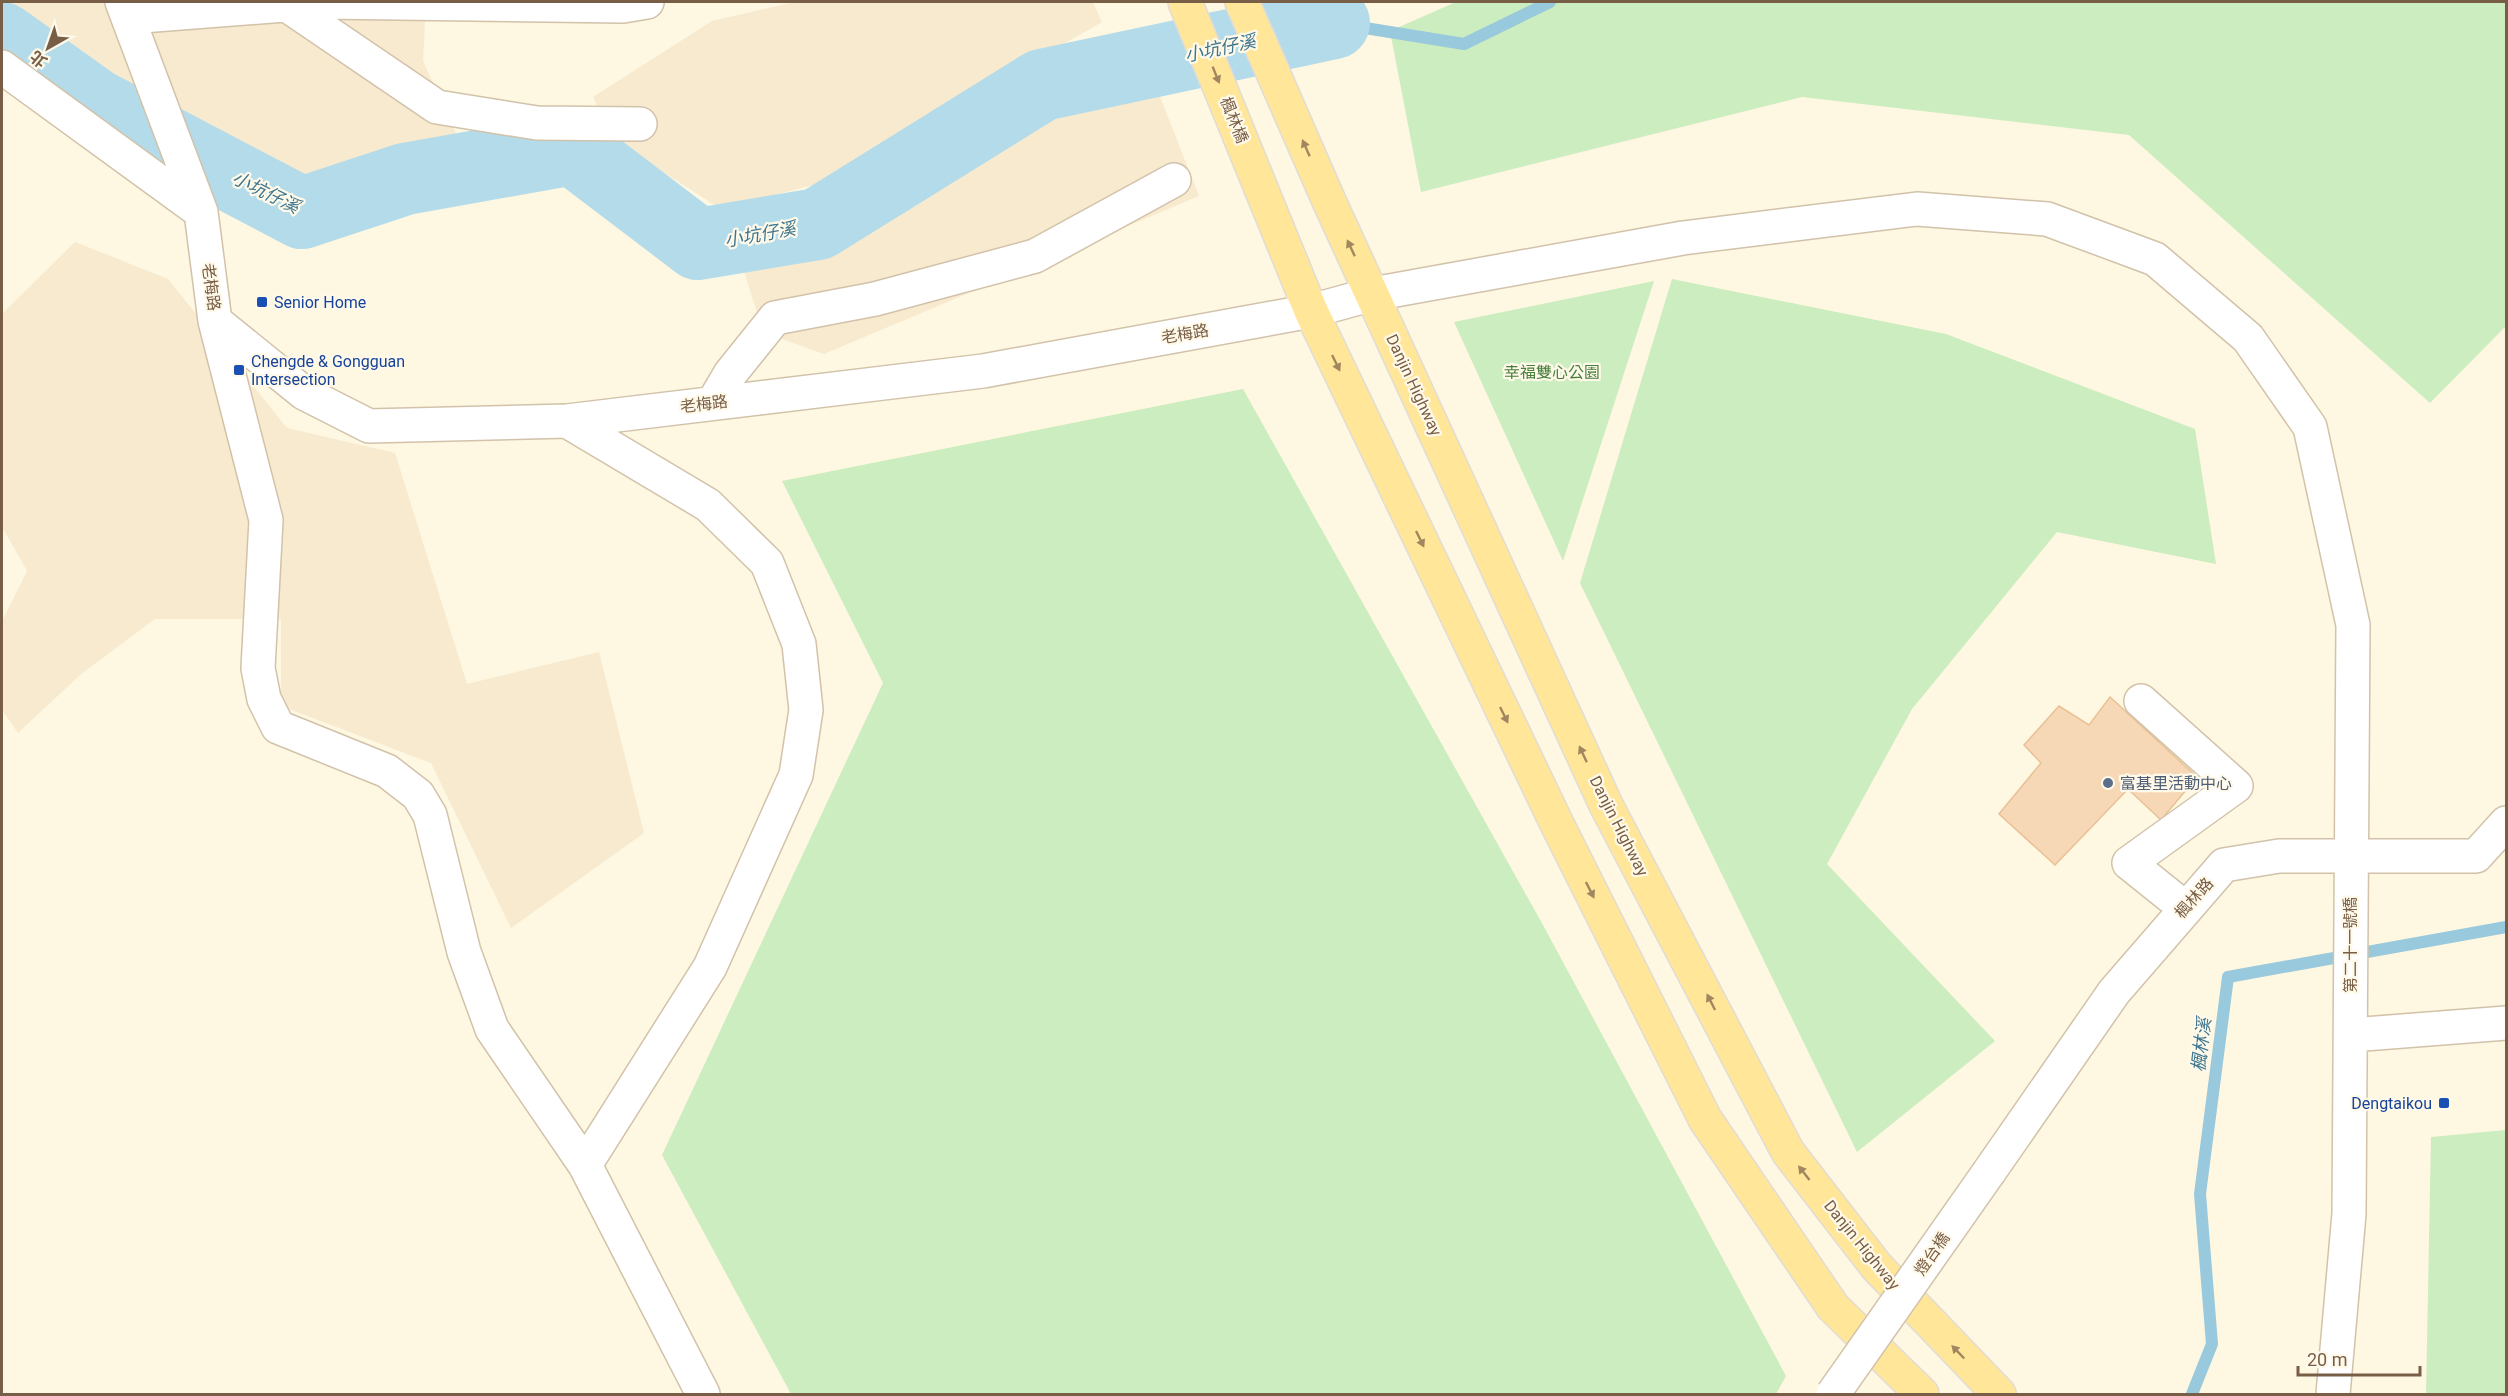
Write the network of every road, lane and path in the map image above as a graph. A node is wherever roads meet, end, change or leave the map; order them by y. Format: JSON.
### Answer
{"nodes":[{"id":1,"x":647,"y":2,"type":"edge"},
{"id":2,"x":1185,"y":2,"type":"edge"},
{"id":3,"x":1242,"y":2,"type":"edge"},
{"id":4,"x":287,"y":5,"type":"junction"},
{"id":5,"x":126,"y":9,"type":"edge"},
{"id":6,"x":2,"y":67,"type":"edge"},
{"id":7,"x":640,"y":124,"type":"dead end"},
{"id":8,"x":1174,"y":180,"type":"dead end"},
{"id":9,"x":201,"y":212,"type":"junction"},
{"id":10,"x":1373,"y":294,"type":"junction"},
{"id":11,"x":1311,"y":311,"type":"junction"},
{"id":12,"x":215,"y":321,"type":"junction"},
{"id":13,"x":713,"y":404,"type":"junction"},
{"id":14,"x":567,"y":421,"type":"junction"},
{"id":15,"x":2141,"y":701,"type":"dead end"},
{"id":16,"x":2506,"y":823,"type":"edge"},
{"id":17,"x":2350,"y":856,"type":"junction"},
{"id":18,"x":2185,"y":908,"type":"junction"},
{"id":19,"x":2506,"y":1023,"type":"edge"},
{"id":20,"x":2350,"y":1035,"type":"junction"},
{"id":21,"x":585,"y":1165,"type":"junction"},
{"id":22,"x":1989,"y":1172,"type":"joint"},
{"id":23,"x":703,"y":1395,"type":"edge"},
{"id":24,"x":1833,"y":1395,"type":"edge"},
{"id":25,"x":1922,"y":1395,"type":"edge"},
{"id":26,"x":1999,"y":1395,"type":"edge"},
{"id":27,"x":2333,"y":1395,"type":"edge"}],
"edges":[{"from":1,"to":4,"type":"street"},
{"from":2,"to":11,"type":"main road","name":"楓林橋","one_way":true},
{"from":10,"to":3,"type":"main road","name":"Danjin Highway","one_way":true},
{"from":4,"to":5,"type":"street"},
{"from":4,"to":7,"type":"street"},
{"from":5,"to":9,"type":"street","name":"老梅路"},
{"from":6,"to":9,"type":"street"},
{"from":8,"to":13,"type":"street"},
{"from":9,"to":12,"type":"street","name":"老梅路"},
{"from":10,"to":11,"type":"street","name":"老梅路"},
{"from":10,"to":17,"type":"street","name":"第二十一號橋"},
{"from":26,"to":10,"type":"main road","name":"Danjin Highway","one_way":true},
{"from":11,"to":13,"type":"street","name":"老梅路"},
{"from":11,"to":25,"type":"main road","one_way":true},
{"from":12,"to":14,"type":"street","name":"老梅路"},
{"from":12,"to":21,"type":"street"},
{"from":13,"to":14,"type":"street","name":"老梅路"},
{"from":14,"to":21,"type":"street"},
{"from":15,"to":18,"type":"street"},
{"from":16,"to":17,"type":"street","name":"楓林路"},
{"from":17,"to":18,"type":"street","name":"楓林路"},
{"from":17,"to":20,"type":"street","name":"第二十一號橋"},
{"from":18,"to":22,"type":"street","name":"楓林路"},
{"from":19,"to":20,"type":"street"},
{"from":20,"to":27,"type":"street","name":"第二十一號橋"},
{"from":21,"to":23,"type":"street"},
{"from":22,"to":24,"type":"street","name":"燈台橋","bridge":true}]}
